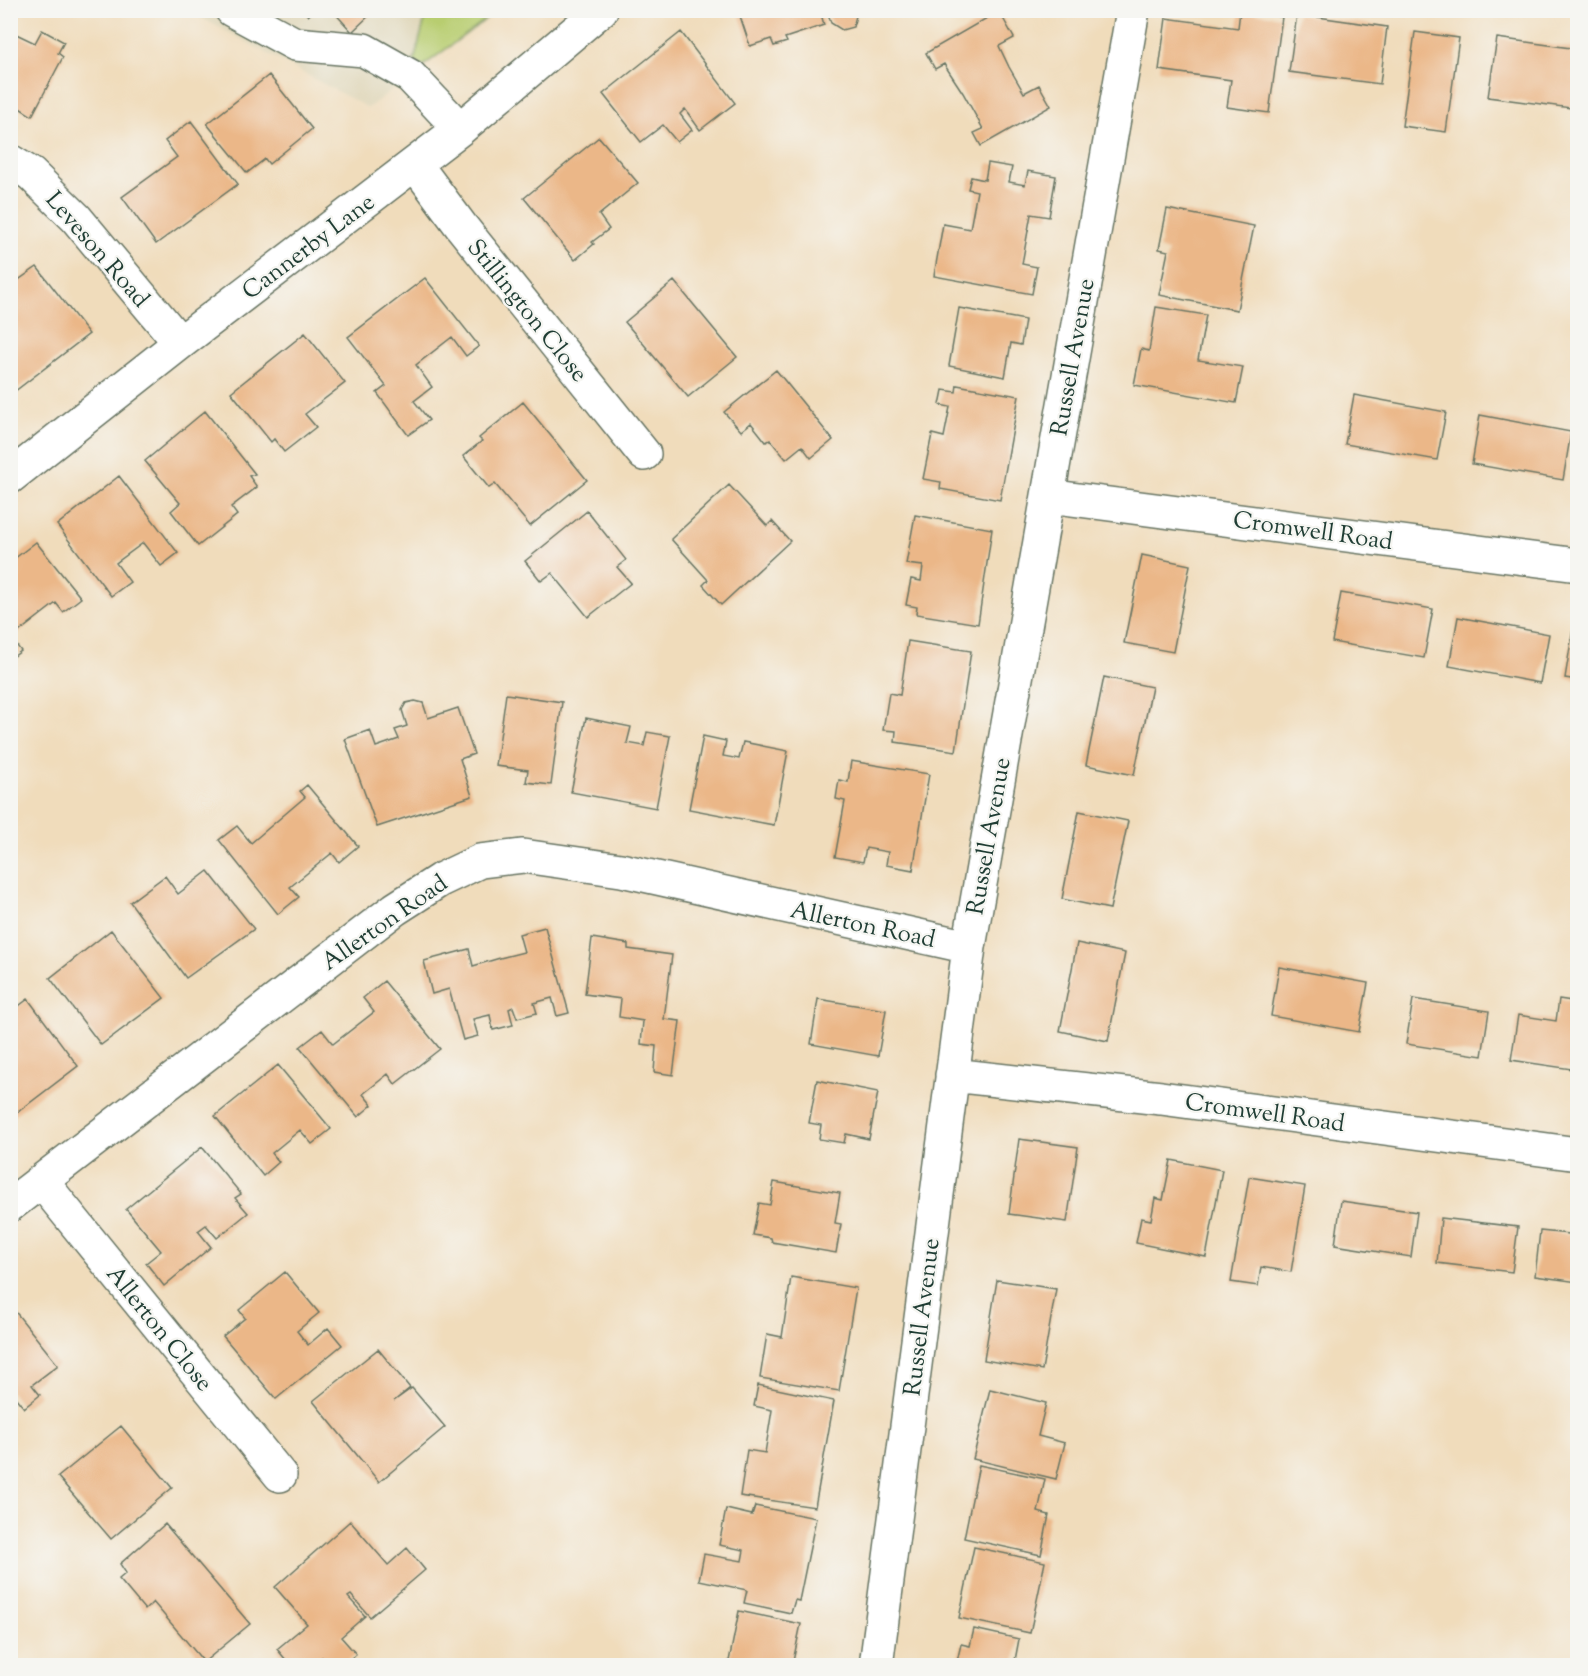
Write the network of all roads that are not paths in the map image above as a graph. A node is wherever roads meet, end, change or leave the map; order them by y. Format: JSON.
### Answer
{"nodes":[{"id":1,"x":232,"y":10,"type":"edge"},
{"id":2,"x":601,"y":10,"type":"edge"},
{"id":3,"x":1133,"y":10,"type":"edge"},
{"id":4,"x":460,"y":129,"type":"junction"},
{"id":5,"x":10,"y":161,"type":"edge"},
{"id":6,"x":415,"y":164,"type":"junction"},
{"id":7,"x":180,"y":343,"type":"junction"},
{"id":8,"x":644,"y":454,"type":"dead end"},
{"id":9,"x":10,"y":477,"type":"edge"},
{"id":10,"x":1048,"y":496,"type":"junction"},
{"id":11,"x":1578,"y":566,"type":"edge"},
{"id":12,"x":969,"y":947,"type":"junction"},
{"id":13,"x":952,"y":1075,"type":"junction"},
{"id":14,"x":1578,"y":1154,"type":"edge"},
{"id":15,"x":42,"y":1182,"type":"junction"},
{"id":16,"x":10,"y":1205,"type":"edge"},
{"id":17,"x":280,"y":1475,"type":"dead end"},
{"id":18,"x":876,"y":1665,"type":"edge"}],
"edges":[{"from":1,"to":4,"type":"street"},
{"from":2,"to":4,"type":"street","name":"Cannerby Lane"},
{"from":3,"to":10,"type":"street","name":"Russell Avenue"},
{"from":4,"to":6,"type":"street","name":"Cannerby Lane"},
{"from":5,"to":7,"type":"street","name":"Leveson Road"},
{"from":6,"to":7,"type":"street","name":"Cannerby Lane"},
{"from":6,"to":8,"type":"street","name":"Stillington Close"},
{"from":7,"to":9,"type":"street","name":"Cannerby Lane"},
{"from":10,"to":11,"type":"street","name":"Cromwell Road"},
{"from":10,"to":12,"type":"street","name":"Russell Avenue"},
{"from":12,"to":13,"type":"street","name":"Russell Avenue"},
{"from":12,"to":15,"type":"street","name":"Allerton Road"},
{"from":13,"to":14,"type":"street","name":"Cromwell Road"},
{"from":13,"to":18,"type":"street","name":"Russell Avenue"},
{"from":15,"to":16,"type":"street","name":"Allerton Road"},
{"from":15,"to":17,"type":"street","name":"Allerton Close"}]}
